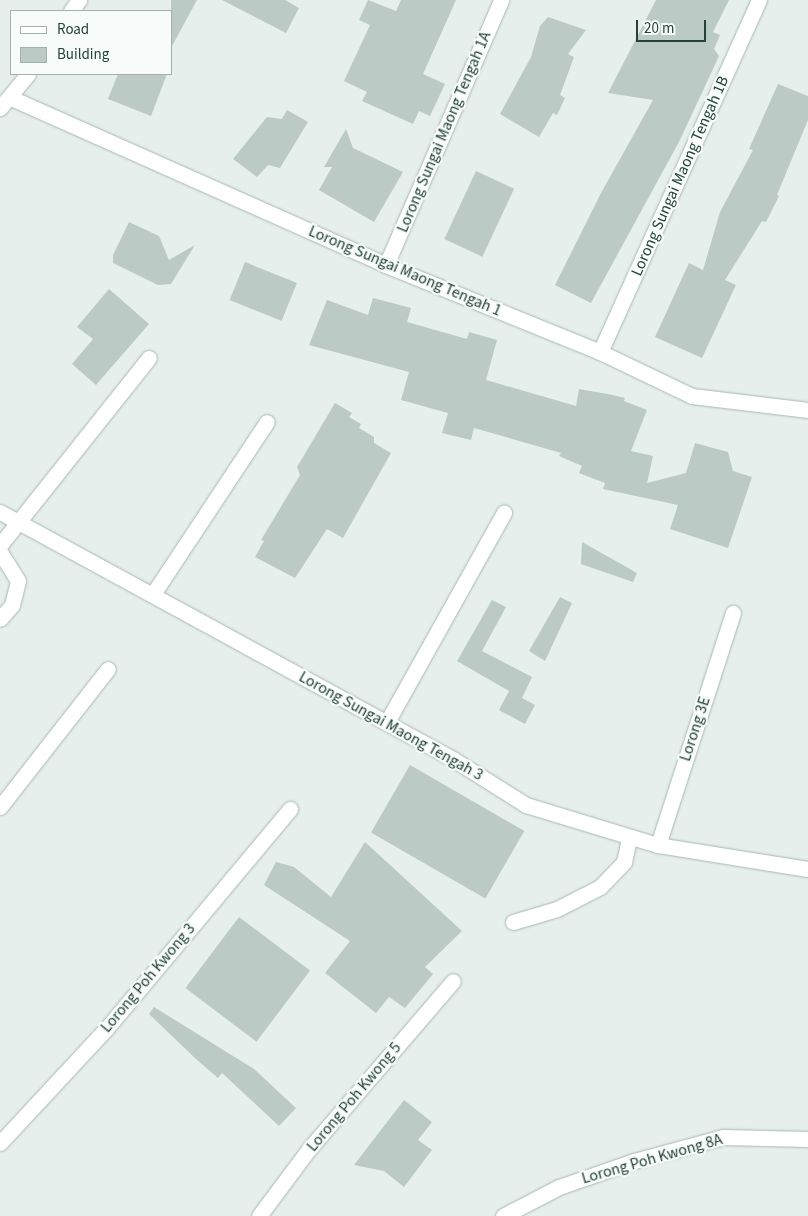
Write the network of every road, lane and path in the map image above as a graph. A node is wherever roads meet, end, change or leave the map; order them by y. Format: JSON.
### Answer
{"nodes":[{"id":1,"x":501,"y":0,"type":"edge"},
{"id":2,"x":759,"y":0,"type":"edge"},
{"id":3,"x":27,"y":75,"type":"edge"},
{"id":4,"x":5,"y":103,"type":"edge"},
{"id":5,"x":386,"y":264,"type":"junction"},
{"id":6,"x":600,"y":352,"type":"junction"},
{"id":7,"x":149,"y":358,"type":"dead end"},
{"id":8,"x":808,"y":410,"type":"edge"},
{"id":9,"x":267,"y":422,"type":"dead end"},
{"id":10,"x":0,"y":512,"type":"edge"},
{"id":11,"x":504,"y":513,"type":"dead end"},
{"id":12,"x":18,"y":520,"type":"junction"},
{"id":13,"x":0,"y":545,"type":"edge"},
{"id":14,"x":0,"y":552,"type":"edge"},
{"id":15,"x":153,"y":594,"type":"junction"},
{"id":16,"x":733,"y":613,"type":"dead end"},
{"id":17,"x":0,"y":619,"type":"edge"},
{"id":18,"x":108,"y":670,"type":"dead end"},
{"id":19,"x":387,"y":722,"type":"junction"},
{"id":20,"x":0,"y":807,"type":"edge"},
{"id":21,"x":290,"y":809,"type":"dead end"},
{"id":22,"x":630,"y":838,"type":"junction"},
{"id":23,"x":658,"y":845,"type":"junction"},
{"id":24,"x":808,"y":869,"type":"edge"},
{"id":25,"x":513,"y":922,"type":"dead end"},
{"id":26,"x":453,"y":981,"type":"dead end"},
{"id":27,"x":808,"y":1139,"type":"edge"},
{"id":28,"x":0,"y":1143,"type":"edge"},
{"id":29,"x":258,"y":1216,"type":"edge"},
{"id":30,"x":503,"y":1216,"type":"edge"}],
"edges":[{"from":1,"to":5,"type":"street","name":"Lorong Sungai Maong Tengah 1A"},
{"from":2,"to":6,"type":"street","name":"Lorong Sungai Maong Tengah 1B"},
{"from":3,"to":4,"type":"street"},
{"from":4,"to":5,"type":"street","name":"Lorong Sungai Maong Tengah 1"},
{"from":5,"to":6,"type":"street","name":"Lorong Sungai Maong Tengah 1"},
{"from":6,"to":8,"type":"street","name":"Lorong Sungai Maong Tengah 1"},
{"from":7,"to":12,"type":"street"},
{"from":9,"to":15,"type":"street"},
{"from":10,"to":12,"type":"street","name":"Lorong Sungai Maong Tengah 3"},
{"from":11,"to":19,"type":"street"},
{"from":12,"to":13,"type":"street"},
{"from":12,"to":15,"type":"street","name":"Lorong Sungai Maong Tengah 3"},
{"from":14,"to":17,"type":"street"},
{"from":15,"to":19,"type":"street","name":"Lorong Sungai Maong Tengah 3"},
{"from":16,"to":23,"type":"street","name":"Lorong 3E"},
{"from":18,"to":20,"type":"street"},
{"from":19,"to":22,"type":"street","name":"Lorong Sungai Maong Tengah 3"},
{"from":21,"to":28,"type":"street","name":"Lorong Poh Kwong 3"},
{"from":22,"to":23,"type":"street","name":"Lorong Sungai Maong Tengah 3"},
{"from":22,"to":25,"type":"street"},
{"from":23,"to":24,"type":"street","name":"Lorong Sungai Maong Tengah 3"},
{"from":26,"to":29,"type":"street","name":"Lorong Poh Kwong 5"},
{"from":27,"to":30,"type":"street","name":"Lorong Poh Kwong 8A"}]}
